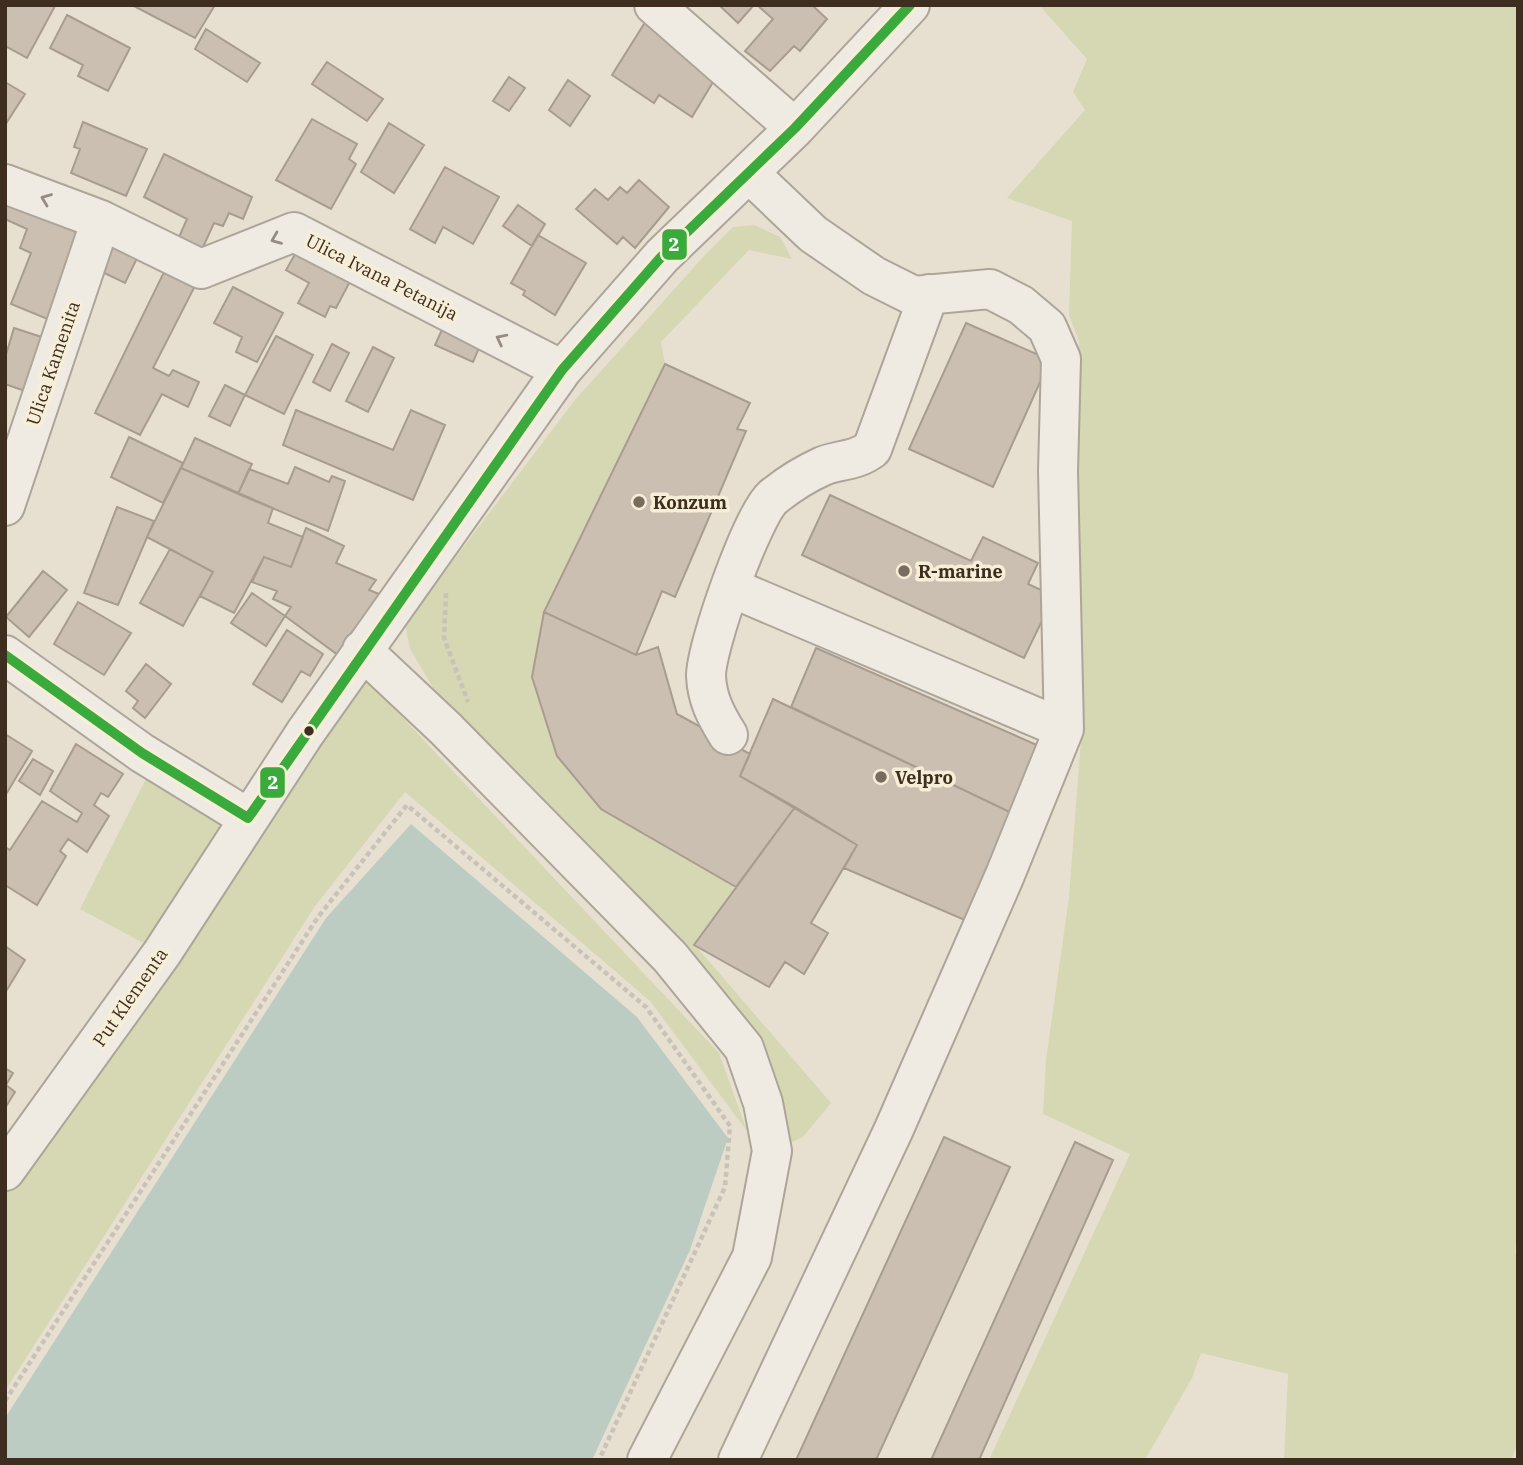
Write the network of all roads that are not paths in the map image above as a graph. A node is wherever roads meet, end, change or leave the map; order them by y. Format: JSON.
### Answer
{"nodes":[{"id":1,"x":654,"y":5,"type":"edge"},
{"id":2,"x":909,"y":5,"type":"edge"},
{"id":3,"x":795,"y":128,"type":"junction"},
{"id":4,"x":749,"y":173,"type":"junction"},
{"id":5,"x":5,"y":184,"type":"edge"},
{"id":6,"x":101,"y":220,"type":"junction"},
{"id":7,"x":929,"y":294,"type":"junction"},
{"id":8,"x":562,"y":370,"type":"junction"},
{"id":9,"x":5,"y":506,"type":"edge"},
{"id":10,"x":732,"y":588,"type":"junction"},
{"id":11,"x":362,"y":650,"type":"junction"},
{"id":12,"x":5,"y":655,"type":"edge"},
{"id":13,"x":1064,"y":729,"type":"junction"},
{"id":14,"x":728,"y":735,"type":"dead end"},
{"id":15,"x":247,"y":818,"type":"junction"},
{"id":16,"x":5,"y":1171,"type":"edge"},
{"id":17,"x":647,"y":1460,"type":"edge"},
{"id":18,"x":738,"y":1460,"type":"edge"}],
"edges":[{"from":1,"to":3,"type":"street"},
{"from":2,"to":3,"type":"street","name":"Put Klementa"},
{"from":3,"to":4,"type":"street","name":"Put Klementa"},
{"from":4,"to":7,"type":"street"},
{"from":4,"to":8,"type":"street","name":"Put Klementa"},
{"from":6,"to":5,"type":"street","name":"Ulica Ivana Petanija","one_way":true},
{"from":8,"to":6,"type":"street","name":"Ulica Ivana Petanija","one_way":true},
{"from":6,"to":9,"type":"street","name":"Ulica Kamenita"},
{"from":7,"to":10,"type":"street"},
{"from":7,"to":13,"type":"street"},
{"from":8,"to":11,"type":"street","name":"Put Klementa"},
{"from":10,"to":13,"type":"street"},
{"from":10,"to":14,"type":"street"},
{"from":11,"to":15,"type":"street","name":"Put Klementa"},
{"from":11,"to":17,"type":"street"},
{"from":12,"to":15,"type":"street"},
{"from":13,"to":18,"type":"street"},
{"from":15,"to":16,"type":"street","name":"Put Klementa"}]}
